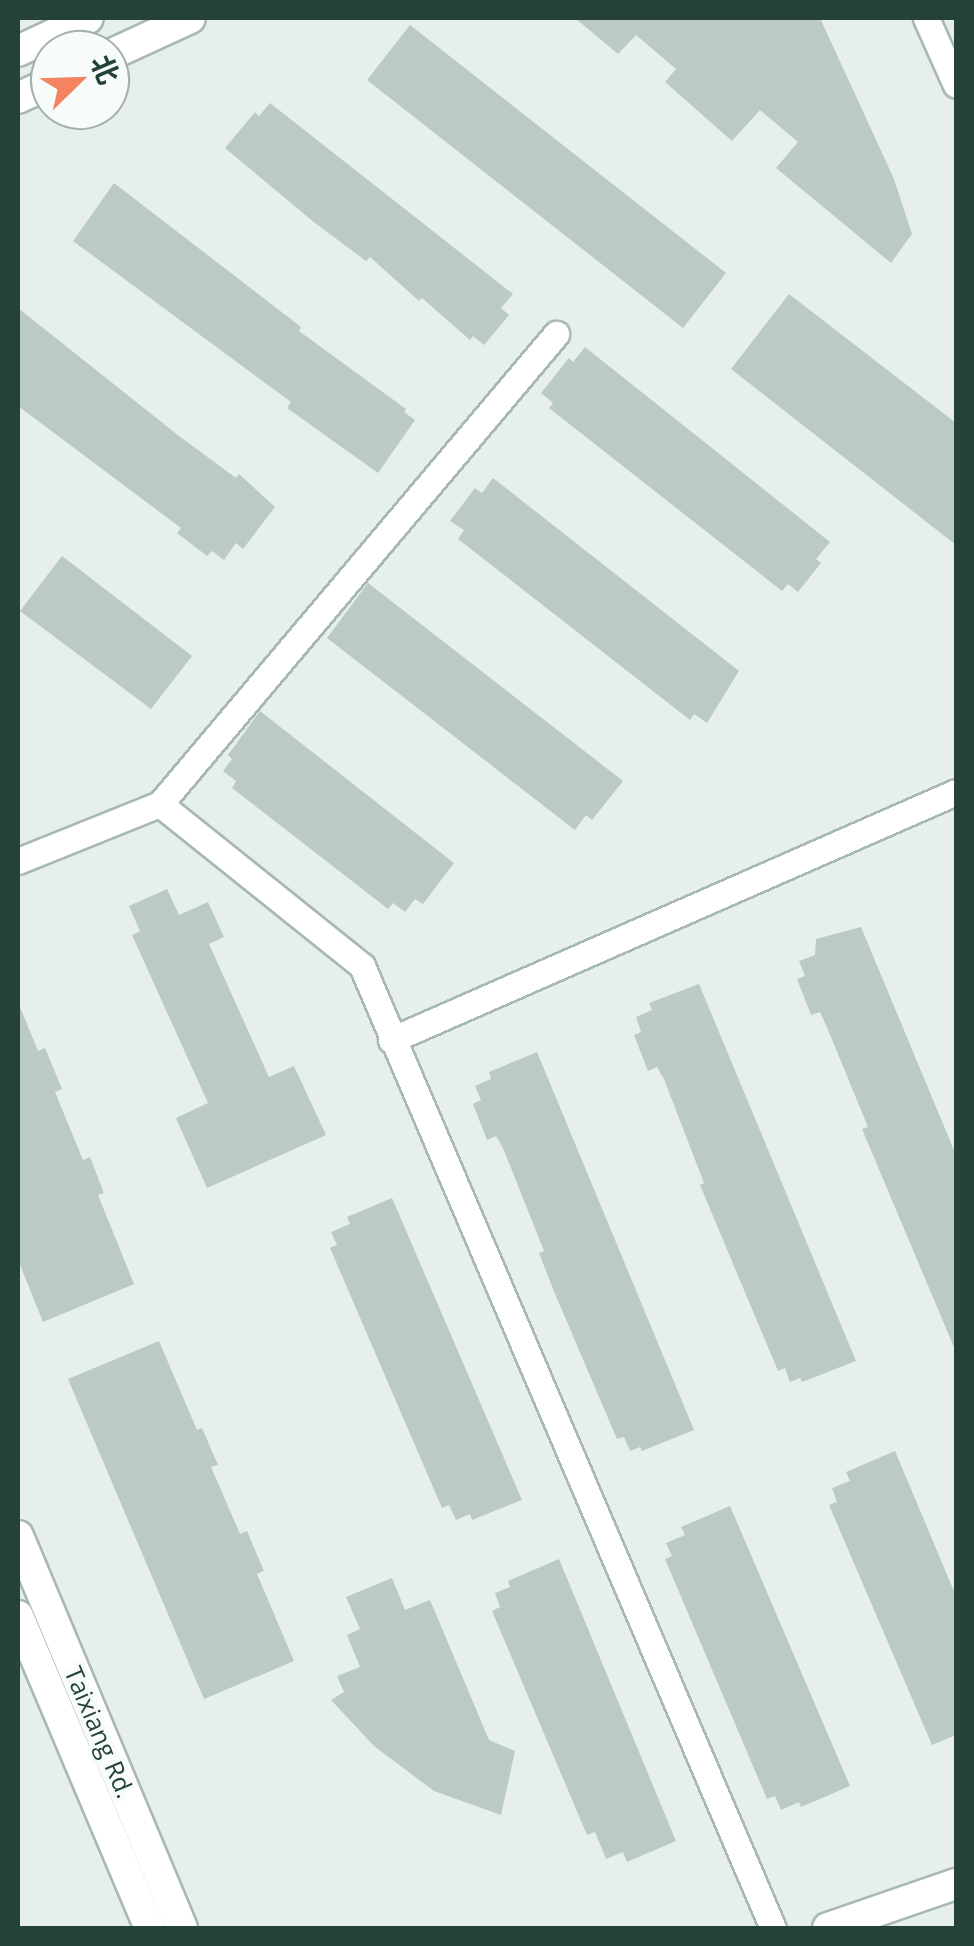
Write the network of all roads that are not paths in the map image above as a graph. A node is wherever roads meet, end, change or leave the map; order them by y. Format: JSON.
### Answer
{"nodes":[{"id":1,"x":88,"y":18,"type":"edge"},
{"id":2,"x":190,"y":18,"type":"edge"},
{"id":3,"x":926,"y":18,"type":"edge"},
{"id":4,"x":130,"y":46,"type":"edge"},
{"id":5,"x":18,"y":50,"type":"edge"},
{"id":6,"x":956,"y":86,"type":"edge"},
{"id":7,"x":556,"y":334,"type":"dead end"},
{"id":8,"x":956,"y":792,"type":"edge"},
{"id":9,"x":160,"y":804,"type":"junction"},
{"id":10,"x":18,"y":861,"type":"edge"},
{"id":11,"x":391,"y":1040,"type":"junction"},
{"id":12,"x":18,"y":1536,"type":"edge"},
{"id":13,"x":18,"y":1616,"type":"edge"},
{"id":14,"x":956,"y":1884,"type":"edge"},
{"id":15,"x":150,"y":1928,"type":"edge"},
{"id":16,"x":182,"y":1928,"type":"edge"},
{"id":17,"x":773,"y":1928,"type":"edge"},
{"id":18,"x":828,"y":1928,"type":"edge"}],
"edges":[{"from":1,"to":5,"type":"street"},
{"from":2,"to":4,"type":"street"},
{"from":3,"to":6,"type":"street"},
{"from":7,"to":9,"type":"street"},
{"from":8,"to":11,"type":"street"},
{"from":9,"to":10,"type":"street"},
{"from":9,"to":11,"type":"street"},
{"from":11,"to":17,"type":"street"},
{"from":12,"to":16,"type":"street","name":"Taixiang Rd."},
{"from":13,"to":15,"type":"street","name":"Taixiang Rd."},
{"from":14,"to":18,"type":"street"}]}
